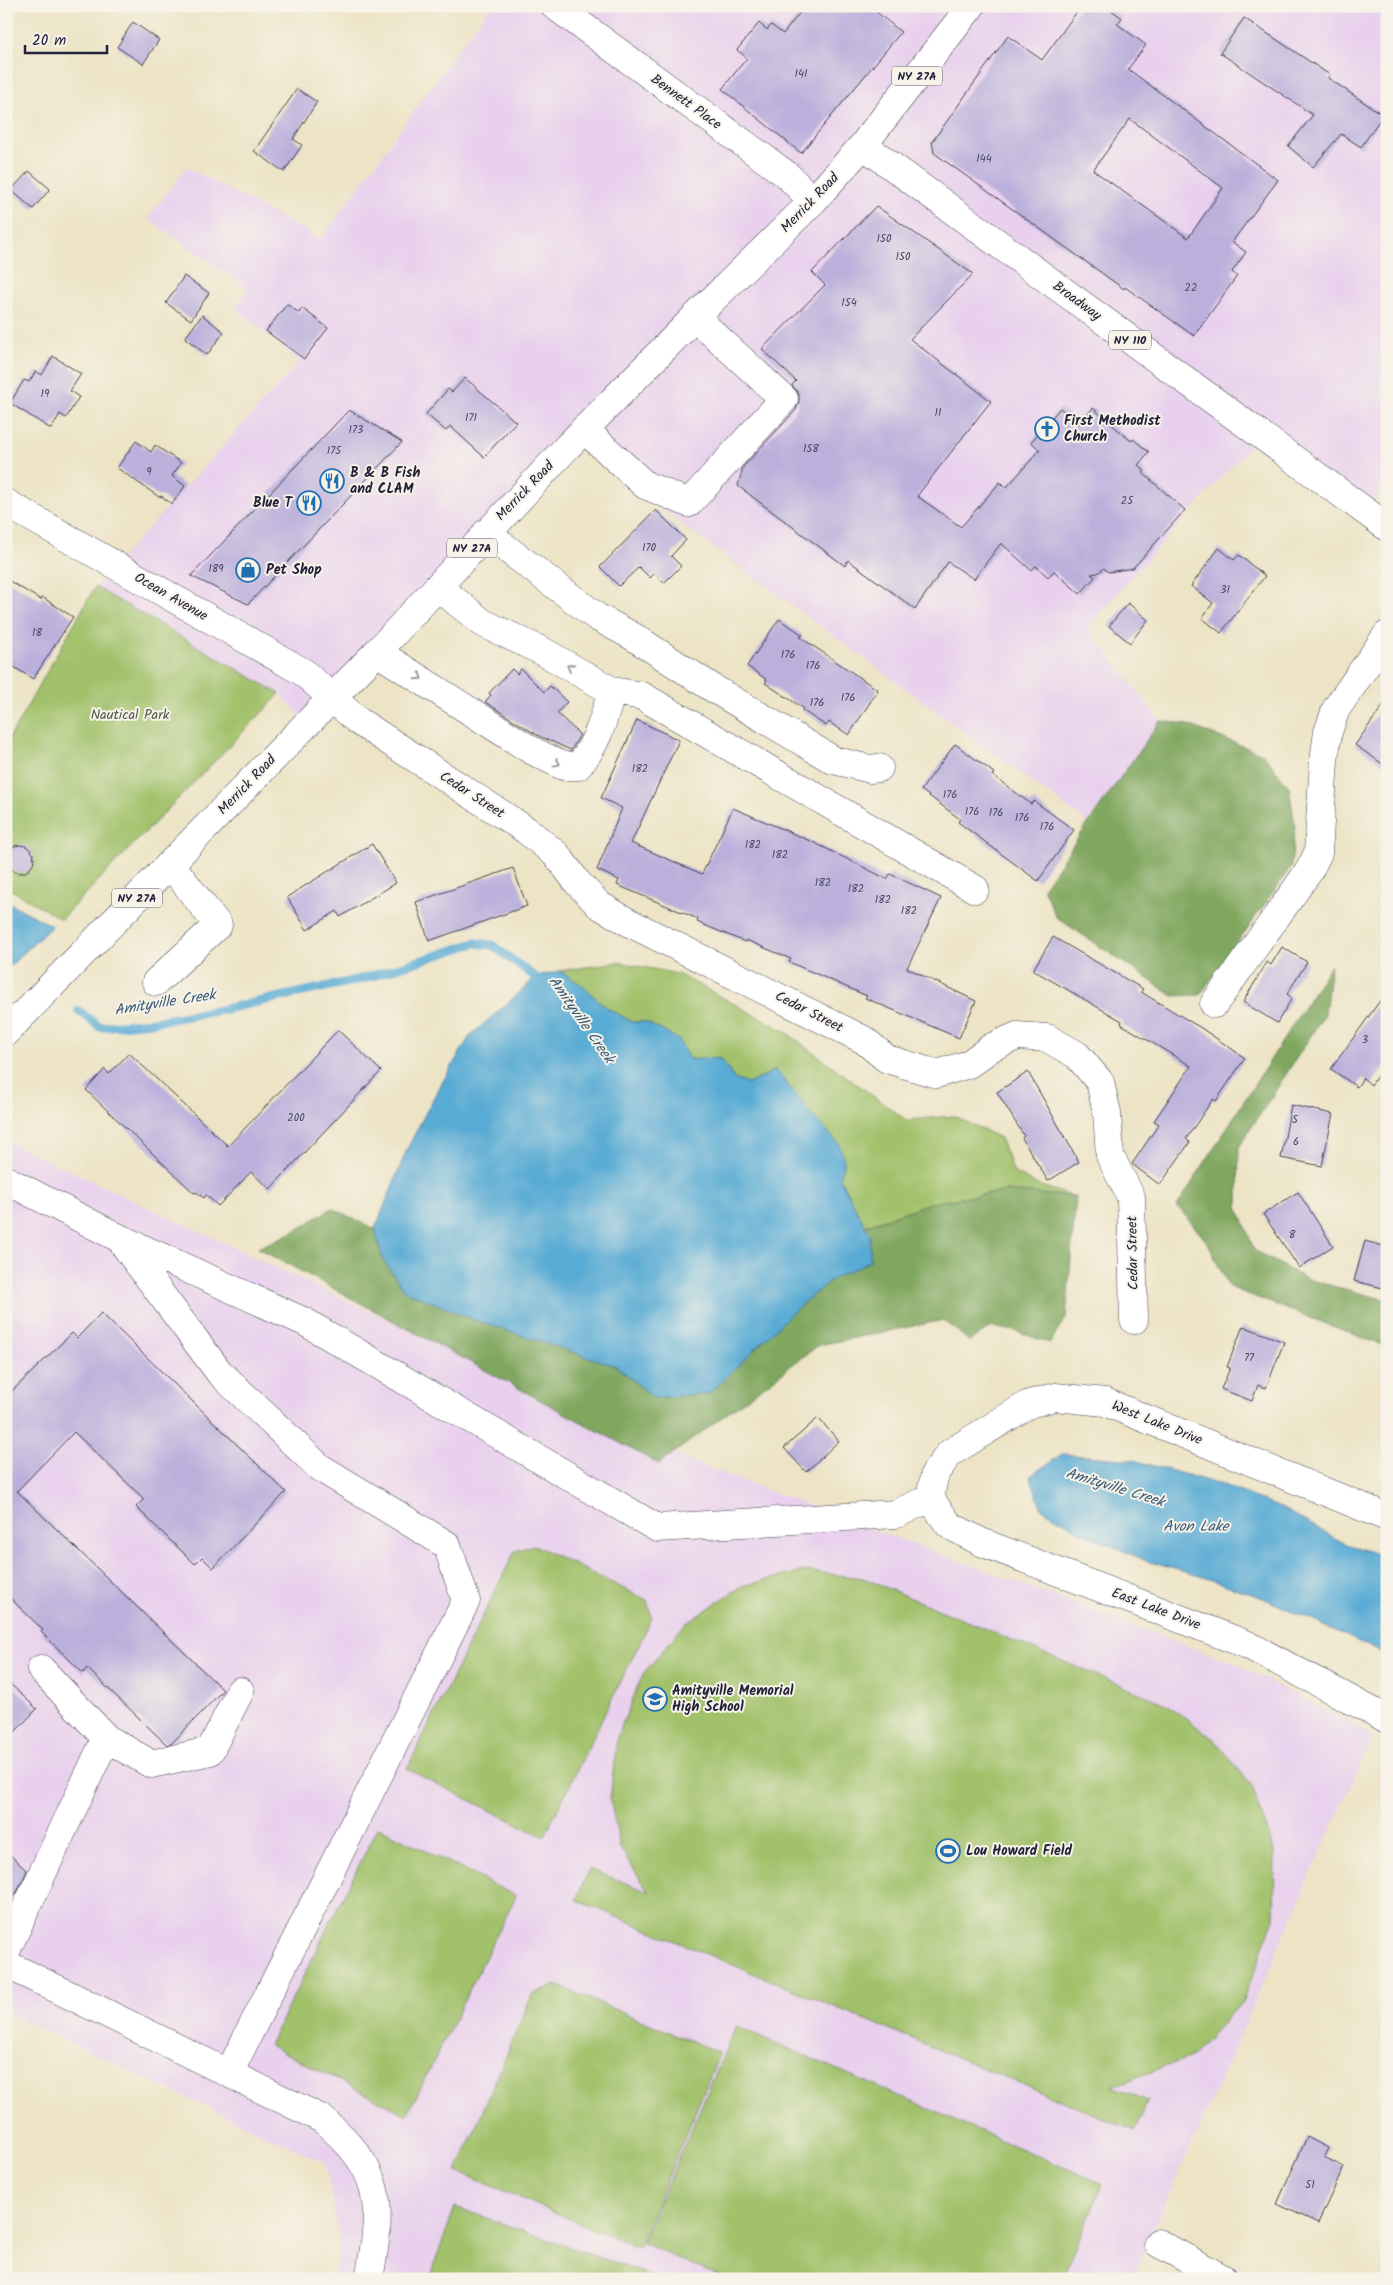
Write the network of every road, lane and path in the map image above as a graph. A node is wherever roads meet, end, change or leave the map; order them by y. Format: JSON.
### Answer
{"nodes":[{"id":1,"x":555,"y":6,"type":"edge"},
{"id":2,"x":971,"y":6,"type":"edge"},
{"id":3,"x":864,"y":145,"type":"junction"},
{"id":4,"x":814,"y":201,"type":"junction"},
{"id":5,"x":695,"y":317,"type":"junction"},
{"id":6,"x":584,"y":429,"type":"junction"},
{"id":7,"x":6,"y":503,"type":"edge"},
{"id":8,"x":1387,"y":527,"type":"edge"},
{"id":9,"x":486,"y":533,"type":"junction"},
{"id":10,"x":438,"y":587,"type":"junction"},
{"id":11,"x":1387,"y":635,"type":"edge"},
{"id":12,"x":378,"y":652,"type":"junction"},
{"id":13,"x":612,"y":691,"type":"junction"},
{"id":14,"x":330,"y":698,"type":"junction"},
{"id":15,"x":879,"y":768,"type":"dead end"},
{"id":16,"x":170,"y":864,"type":"junction"},
{"id":17,"x":975,"y":889,"type":"dead end"},
{"id":18,"x":156,"y":982,"type":"dead end"},
{"id":19,"x":1214,"y":1004,"type":"dead end"},
{"id":20,"x":6,"y":1032,"type":"edge"},
{"id":21,"x":6,"y":1180,"type":"edge"},
{"id":22,"x":119,"y":1238,"type":"junction"},
{"id":23,"x":1134,"y":1320,"type":"dead end"},
{"id":24,"x":930,"y":1498,"type":"junction"},
{"id":25,"x":1387,"y":1517,"type":"edge"},
{"id":26,"x":41,"y":1669,"type":"dead end"},
{"id":27,"x":240,"y":1691,"type":"dead end"},
{"id":28,"x":1387,"y":1719,"type":"edge"},
{"id":29,"x":106,"y":1738,"type":"junction"},
{"id":30,"x":6,"y":1952,"type":"edge"},
{"id":31,"x":6,"y":1964,"type":"edge"},
{"id":32,"x":229,"y":2073,"type":"junction"},
{"id":33,"x":1158,"y":2243,"type":"dead end"},
{"id":34,"x":369,"y":2279,"type":"edge"},
{"id":35,"x":1224,"y":2279,"type":"edge"}],
"edges":[{"from":1,"to":4,"type":"street","name":"Bennett Place"},
{"from":2,"to":3,"type":"street","name":"Merrick Road","number":"NY 27A"},
{"from":3,"to":4,"type":"street","name":"Merrick Road","number":"NY 27A"},
{"from":3,"to":8,"type":"street","name":"Broadway","number":"NY 110"},
{"from":4,"to":5,"type":"street","name":"Merrick Road","number":"NY 27A"},
{"from":5,"to":6,"type":"street","name":"Merrick Road","number":"NY 27A"},
{"from":5,"to":6,"type":"street"},
{"from":6,"to":9,"type":"street","name":"Merrick Road","number":"NY 27A"},
{"from":7,"to":14,"type":"street","name":"Ocean Avenue"},
{"from":9,"to":10,"type":"street","name":"Merrick Road","number":"NY 27A"},
{"from":9,"to":15,"type":"street"},
{"from":10,"to":12,"type":"street","name":"Merrick Road","number":"NY 27A"},
{"from":13,"to":10,"type":"street","one_way":true},
{"from":11,"to":19,"type":"street"},
{"from":12,"to":13,"type":"street","one_way":true},
{"from":12,"to":14,"type":"street","name":"Merrick Road","number":"NY 27A"},
{"from":13,"to":17,"type":"street"},
{"from":14,"to":16,"type":"street","name":"Merrick Road","number":"NY 27A"},
{"from":14,"to":23,"type":"street","name":"Cedar Street"},
{"from":16,"to":18,"type":"street"},
{"from":16,"to":20,"type":"street","name":"Merrick Road","number":"NY 27A"},
{"from":21,"to":22,"type":"street"},
{"from":22,"to":24,"type":"street"},
{"from":22,"to":32,"type":"street"},
{"from":24,"to":25,"type":"street","name":"West Lake Drive"},
{"from":24,"to":28,"type":"street","name":"East Lake Drive"},
{"from":26,"to":29,"type":"street"},
{"from":27,"to":29,"type":"street"},
{"from":29,"to":30,"type":"street"},
{"from":31,"to":32,"type":"street"},
{"from":32,"to":34,"type":"street"},
{"from":33,"to":35,"type":"street"}]}
